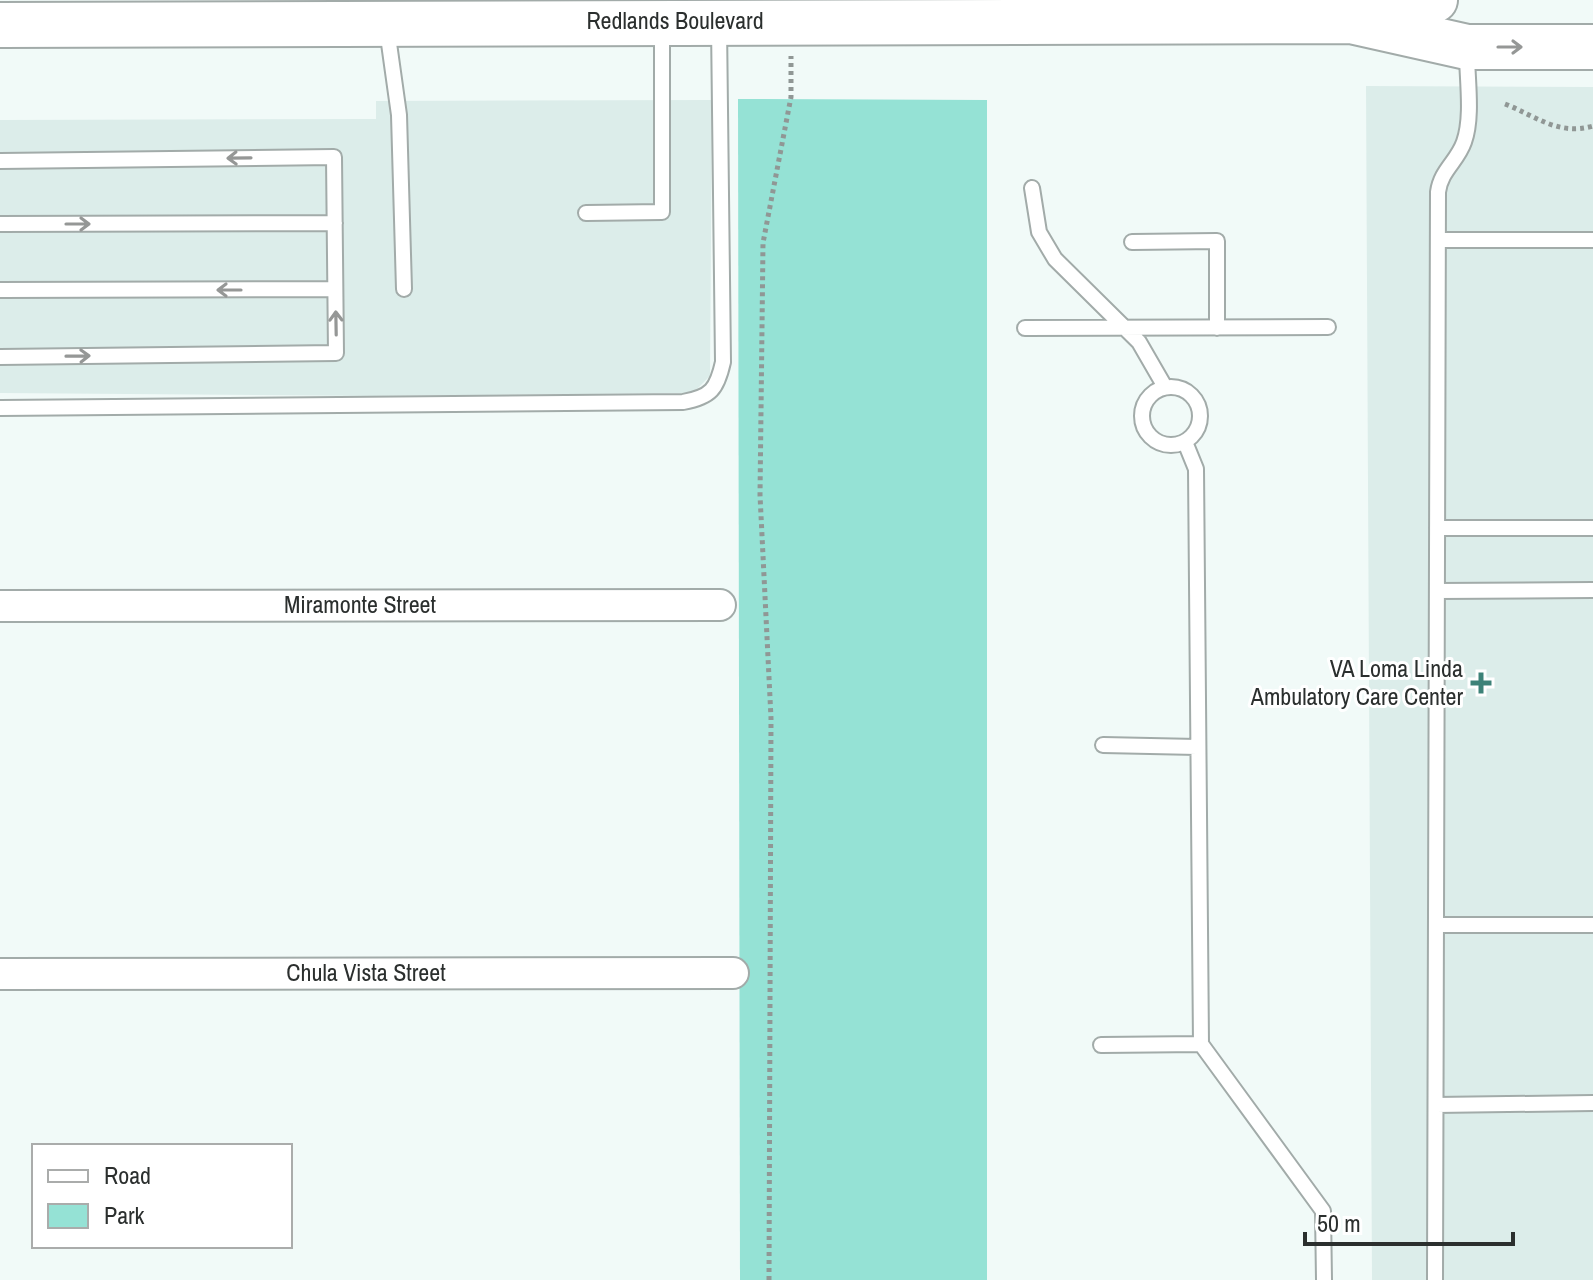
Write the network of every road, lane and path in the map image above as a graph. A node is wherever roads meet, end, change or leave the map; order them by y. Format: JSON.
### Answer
{"nodes":[{"id":1,"x":1435,"y":0,"type":"edge"},
{"id":2,"x":386,"y":10,"type":"edge"},
{"id":3,"x":1351,"y":10,"type":"edge"},
{"id":4,"x":662,"y":21,"type":"junction"},
{"id":5,"x":719,"y":21,"type":"junction"},
{"id":6,"x":791,"y":21,"type":"junction"},
{"id":7,"x":0,"y":25,"type":"edge"},
{"id":8,"x":1467,"y":47,"type":"junction"},
{"id":9,"x":1593,"y":47,"type":"edge"},
{"id":10,"x":1505,"y":104,"type":"dead end"},
{"id":11,"x":1593,"y":126,"type":"edge"},
{"id":12,"x":0,"y":161,"type":"edge"},
{"id":13,"x":1032,"y":188,"type":"dead end"},
{"id":14,"x":586,"y":213,"type":"dead end"},
{"id":15,"x":335,"y":223,"type":"junction"},
{"id":16,"x":0,"y":224,"type":"edge"},
{"id":17,"x":1438,"y":240,"type":"junction"},
{"id":18,"x":1593,"y":240,"type":"edge"},
{"id":19,"x":1132,"y":242,"type":"dead end"},
{"id":20,"x":335,"y":289,"type":"junction"},
{"id":21,"x":404,"y":289,"type":"dead end"},
{"id":22,"x":0,"y":290,"type":"edge"},
{"id":23,"x":1328,"y":327,"type":"dead end"},
{"id":24,"x":1025,"y":328,"type":"dead end"},
{"id":25,"x":1125,"y":328,"type":"junction"},
{"id":26,"x":1217,"y":328,"type":"junction"},
{"id":27,"x":0,"y":357,"type":"edge"},
{"id":28,"x":1165,"y":387,"type":"junction"},
{"id":29,"x":0,"y":408,"type":"edge"},
{"id":30,"x":1185,"y":442,"type":"junction"},
{"id":31,"x":1437,"y":528,"type":"junction"},
{"id":32,"x":1593,"y":528,"type":"edge"},
{"id":33,"x":1593,"y":590,"type":"edge"},
{"id":34,"x":1437,"y":591,"type":"junction"},
{"id":35,"x":720,"y":605,"type":"dead end"},
{"id":36,"x":0,"y":606,"type":"edge"},
{"id":37,"x":1103,"y":745,"type":"dead end"},
{"id":38,"x":1197,"y":747,"type":"junction"},
{"id":39,"x":1436,"y":925,"type":"junction"},
{"id":40,"x":1593,"y":925,"type":"edge"},
{"id":41,"x":733,"y":973,"type":"dead end"},
{"id":42,"x":0,"y":974,"type":"edge"},
{"id":43,"x":1201,"y":1044,"type":"junction"},
{"id":44,"x":1101,"y":1045,"type":"dead end"},
{"id":45,"x":1593,"y":1103,"type":"edge"},
{"id":46,"x":1436,"y":1105,"type":"junction"},
{"id":47,"x":769,"y":1280,"type":"edge"},
{"id":48,"x":1324,"y":1280,"type":"edge"},
{"id":49,"x":1435,"y":1280,"type":"edge"}],
"edges":[{"from":1,"to":3,"type":"main road","name":"Redlands Boulevard"},
{"from":2,"to":4,"type":"main road","name":"Redlands Boulevard"},
{"from":2,"to":7,"type":"main road","name":"Redlands Boulevard"},
{"from":2,"to":21,"type":"lane"},
{"from":3,"to":6,"type":"main road","name":"Redlands Boulevard"},
{"from":3,"to":8,"type":"main road","name":"Redlands Boulevard"},
{"from":4,"to":5,"type":"main road","name":"Redlands Boulevard"},
{"from":4,"to":14,"type":"lane"},
{"from":5,"to":6,"type":"main road","name":"Redlands Boulevard"},
{"from":5,"to":29,"type":"lane"},
{"from":6,"to":47,"type":"path"},
{"from":8,"to":9,"type":"main road","name":"Redlands Boulevard","one_way":true},
{"from":8,"to":17,"type":"lane"},
{"from":10,"to":11,"type":"path"},
{"from":15,"to":12,"type":"lane","one_way":true},
{"from":13,"to":25,"type":"lane"},
{"from":16,"to":15,"type":"lane","one_way":true},
{"from":15,"to":20,"type":"lane"},
{"from":17,"to":18,"type":"lane"},
{"from":17,"to":31,"type":"lane"},
{"from":19,"to":26,"type":"lane"},
{"from":20,"to":22,"type":"lane","one_way":true},
{"from":27,"to":20,"type":"lane","one_way":true},
{"from":23,"to":26,"type":"lane"},
{"from":24,"to":25,"type":"lane"},
{"from":25,"to":26,"type":"lane"},
{"from":25,"to":28,"type":"lane"},
{"from":28,"to":30,"type":"lane"},
{"from":28,"to":30,"type":"lane"},
{"from":30,"to":38,"type":"lane"},
{"from":31,"to":32,"type":"lane"},
{"from":31,"to":34,"type":"lane"},
{"from":33,"to":34,"type":"lane"},
{"from":34,"to":39,"type":"lane"},
{"from":35,"to":36,"type":"street","name":"Miramonte Street"},
{"from":37,"to":38,"type":"lane"},
{"from":38,"to":43,"type":"lane"},
{"from":39,"to":40,"type":"lane"},
{"from":39,"to":46,"type":"lane"},
{"from":41,"to":42,"type":"street","name":"Chula Vista Street"},
{"from":43,"to":44,"type":"lane"},
{"from":43,"to":48,"type":"lane"},
{"from":45,"to":46,"type":"lane"},
{"from":46,"to":49,"type":"lane"}]}
